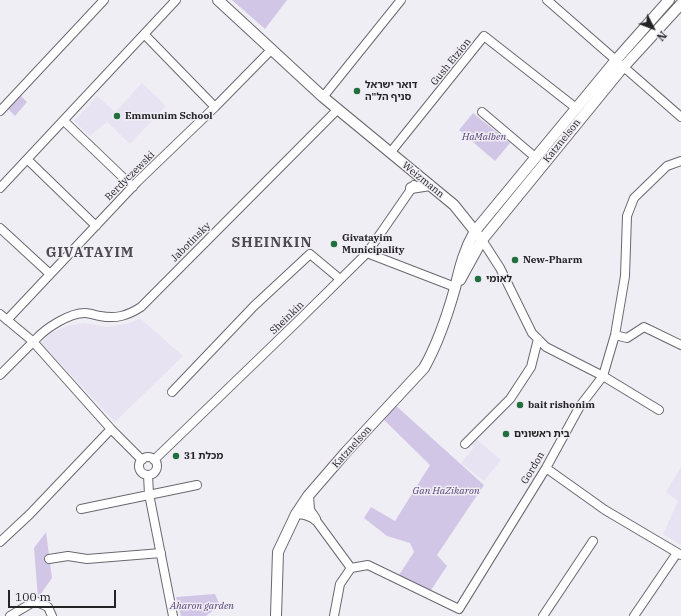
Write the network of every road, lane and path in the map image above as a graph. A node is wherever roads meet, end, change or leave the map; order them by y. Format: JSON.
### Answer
{"nodes":[{"id":1,"x":104,"y":0,"type":"edge"},
{"id":2,"x":176,"y":0,"type":"edge"},
{"id":3,"x":218,"y":0,"type":"edge"},
{"id":4,"x":401,"y":0,"type":"edge"},
{"id":5,"x":668,"y":0,"type":"edge"},
{"id":6,"x":549,"y":1,"type":"edge"},
{"id":7,"x":681,"y":4,"type":"edge"},
{"id":8,"x":144,"y":34,"type":"junction"},
{"id":9,"x":271,"y":50,"type":"junction"},
{"id":10,"x":620,"y":63,"type":"junction"},
{"id":11,"x":323,"y":97,"type":"junction"},
{"id":12,"x":215,"y":107,"type":"junction"},
{"id":13,"x":576,"y":108,"type":"junction"},
{"id":14,"x":337,"y":110,"type":"junction"},
{"id":15,"x":0,"y":111,"type":"edge"},
{"id":16,"x":482,"y":112,"type":"dead end"},
{"id":17,"x":681,"y":117,"type":"edge"},
{"id":18,"x":64,"y":120,"type":"junction"},
{"id":19,"x":390,"y":153,"type":"junction"},
{"id":20,"x":535,"y":157,"type":"junction"},
{"id":21,"x":28,"y":160,"type":"junction"},
{"id":22,"x":681,"y":161,"type":"edge"},
{"id":23,"x":419,"y":178,"type":"junction"},
{"id":24,"x":430,"y":185,"type":"junction"},
{"id":25,"x":133,"y":187,"type":"junction"},
{"id":26,"x":0,"y":188,"type":"edge"},
{"id":27,"x":411,"y":188,"type":"junction"},
{"id":28,"x":96,"y":226,"type":"junction"},
{"id":29,"x":0,"y":228,"type":"edge"},
{"id":30,"x":475,"y":231,"type":"junction"},
{"id":31,"x":482,"y":240,"type":"junction"},
{"id":32,"x":367,"y":252,"type":"junction"},
{"id":33,"x":50,"y":274,"type":"junction"},
{"id":34,"x":340,"y":279,"type":"junction"},
{"id":35,"x":455,"y":287,"type":"junction"},
{"id":36,"x":3,"y":317,"type":"edge"},
{"id":37,"x":615,"y":335,"type":"junction"},
{"id":38,"x":538,"y":339,"type":"junction"},
{"id":39,"x":33,"y":342,"type":"junction"},
{"id":40,"x":681,"y":345,"type":"edge"},
{"id":41,"x":0,"y":375,"type":"edge"},
{"id":42,"x":603,"y":376,"type":"junction"},
{"id":43,"x":172,"y":392,"type":"dead end"},
{"id":44,"x":659,"y":410,"type":"dead end"},
{"id":45,"x":111,"y":429,"type":"junction"},
{"id":46,"x":465,"y":444,"type":"dead end"},
{"id":47,"x":142,"y":460,"type":"junction"},
{"id":48,"x":154,"y":460,"type":"junction"},
{"id":49,"x":546,"y":468,"type":"junction"},
{"id":50,"x":148,"y":475,"type":"junction"},
{"id":51,"x":197,"y":485,"type":"dead end"},
{"id":52,"x":149,"y":494,"type":"junction"},
{"id":53,"x":308,"y":496,"type":"junction"},
{"id":54,"x":81,"y":509,"type":"dead end"},
{"id":55,"x":296,"y":514,"type":"junction"},
{"id":56,"x":315,"y":519,"type":"junction"},
{"id":57,"x":593,"y":541,"type":"dead end"},
{"id":58,"x":0,"y":542,"type":"edge"},
{"id":59,"x":161,"y":553,"type":"junction"},
{"id":60,"x":679,"y":554,"type":"edge"},
{"id":61,"x":49,"y":559,"type":"dead end"},
{"id":62,"x":351,"y":568,"type":"junction"},
{"id":63,"x":10,"y":616,"type":"edge"},
{"id":64,"x":52,"y":616,"type":"edge"},
{"id":65,"x":173,"y":616,"type":"edge"},
{"id":66,"x":276,"y":616,"type":"edge"},
{"id":67,"x":334,"y":616,"type":"edge"},
{"id":68,"x":544,"y":616,"type":"edge"},
{"id":69,"x":634,"y":616,"type":"edge"}],
"edges":[{"from":1,"to":15,"type":"street"},
{"from":2,"to":8,"type":"street"},
{"from":3,"to":9,"type":"street","name":"Weizmann"},
{"from":4,"to":11,"type":"street"},
{"from":5,"to":10,"type":"street","name":"Katznelson"},
{"from":6,"to":10,"type":"street"},
{"from":7,"to":10,"type":"street","name":"Katznelson"},
{"from":8,"to":12,"type":"street"},
{"from":8,"to":18,"type":"street"},
{"from":9,"to":11,"type":"street","name":"Weizmann"},
{"from":9,"to":12,"type":"street","name":"Berdyczewski"},
{"from":10,"to":13,"type":"street","name":"Katznelson"},
{"from":10,"to":17,"type":"street"},
{"from":10,"to":31,"type":"street","name":"Katznelson"},
{"from":11,"to":14,"type":"street","name":"Weizmann"},
{"from":12,"to":25,"type":"street","name":"Berdyczewski"},
{"from":13,"to":19,"type":"street","name":"Gush Etzion"},
{"from":13,"to":20,"type":"street","name":"Katznelson"},
{"from":14,"to":19,"type":"street","name":"Weizmann"},
{"from":14,"to":39,"type":"street","name":"Jabotinsky"},
{"from":16,"to":20,"type":"street"},
{"from":18,"to":21,"type":"street"},
{"from":18,"to":25,"type":"street"},
{"from":19,"to":23,"type":"street","name":"Weizmann"},
{"from":20,"to":30,"type":"street","name":"Katznelson"},
{"from":21,"to":26,"type":"street"},
{"from":21,"to":28,"type":"street"},
{"from":22,"to":37,"type":"street","name":"Gordon"},
{"from":23,"to":24,"type":"street","name":"Weizmann"},
{"from":23,"to":27,"type":"street","name":"Sheinkin"},
{"from":24,"to":27,"type":"street"},
{"from":24,"to":30,"type":"street","name":"Weizmann"},
{"from":25,"to":28,"type":"street","name":"Berdyczewski"},
{"from":27,"to":32,"type":"street","name":"Sheinkin"},
{"from":28,"to":33,"type":"street","name":"Berdyczewski"},
{"from":29,"to":33,"type":"street"},
{"from":30,"to":31,"type":"street","name":"Weizmann"},
{"from":30,"to":35,"type":"street","name":"Katznelson"},
{"from":31,"to":35,"type":"street","name":"Katznelson"},
{"from":31,"to":38,"type":"street","name":"Weizmann"},
{"from":32,"to":34,"type":"street","name":"Sheinkin"},
{"from":32,"to":35,"type":"street"},
{"from":33,"to":36,"type":"street","name":"Berdyczewski"},
{"from":34,"to":43,"type":"street"},
{"from":34,"to":48,"type":"street","name":"Sheinkin"},
{"from":35,"to":53,"type":"street","name":"Katznelson"},
{"from":36,"to":39,"type":"street"},
{"from":37,"to":40,"type":"street"},
{"from":37,"to":42,"type":"street","name":"Gordon"},
{"from":38,"to":42,"type":"street","name":"Weizmann"},
{"from":38,"to":46,"type":"street"},
{"from":39,"to":41,"type":"street","name":"Jabotinsky"},
{"from":39,"to":45,"type":"street"},
{"from":42,"to":44,"type":"street","name":"Weizmann"},
{"from":42,"to":49,"type":"street","name":"Gordon"},
{"from":45,"to":47,"type":"street"},
{"from":45,"to":58,"type":"street"},
{"from":47,"to":48,"type":"street"},
{"from":47,"to":50,"type":"street"},
{"from":48,"to":50,"type":"street"},
{"from":49,"to":60,"type":"street"},
{"from":49,"to":62,"type":"street","name":"Gordon"},
{"from":50,"to":52,"type":"street"},
{"from":51,"to":52,"type":"street"},
{"from":52,"to":54,"type":"street"},
{"from":52,"to":59,"type":"street"},
{"from":53,"to":55,"type":"street","name":"Katznelson"},
{"from":53,"to":56,"type":"street"},
{"from":55,"to":56,"type":"street"},
{"from":55,"to":66,"type":"street","name":"Katznelson"},
{"from":56,"to":62,"type":"street"},
{"from":57,"to":68,"type":"street"},
{"from":59,"to":61,"type":"street"},
{"from":59,"to":65,"type":"street"},
{"from":60,"to":69,"type":"street"},
{"from":62,"to":67,"type":"street"},
{"from":63,"to":64,"type":"street"}]}
